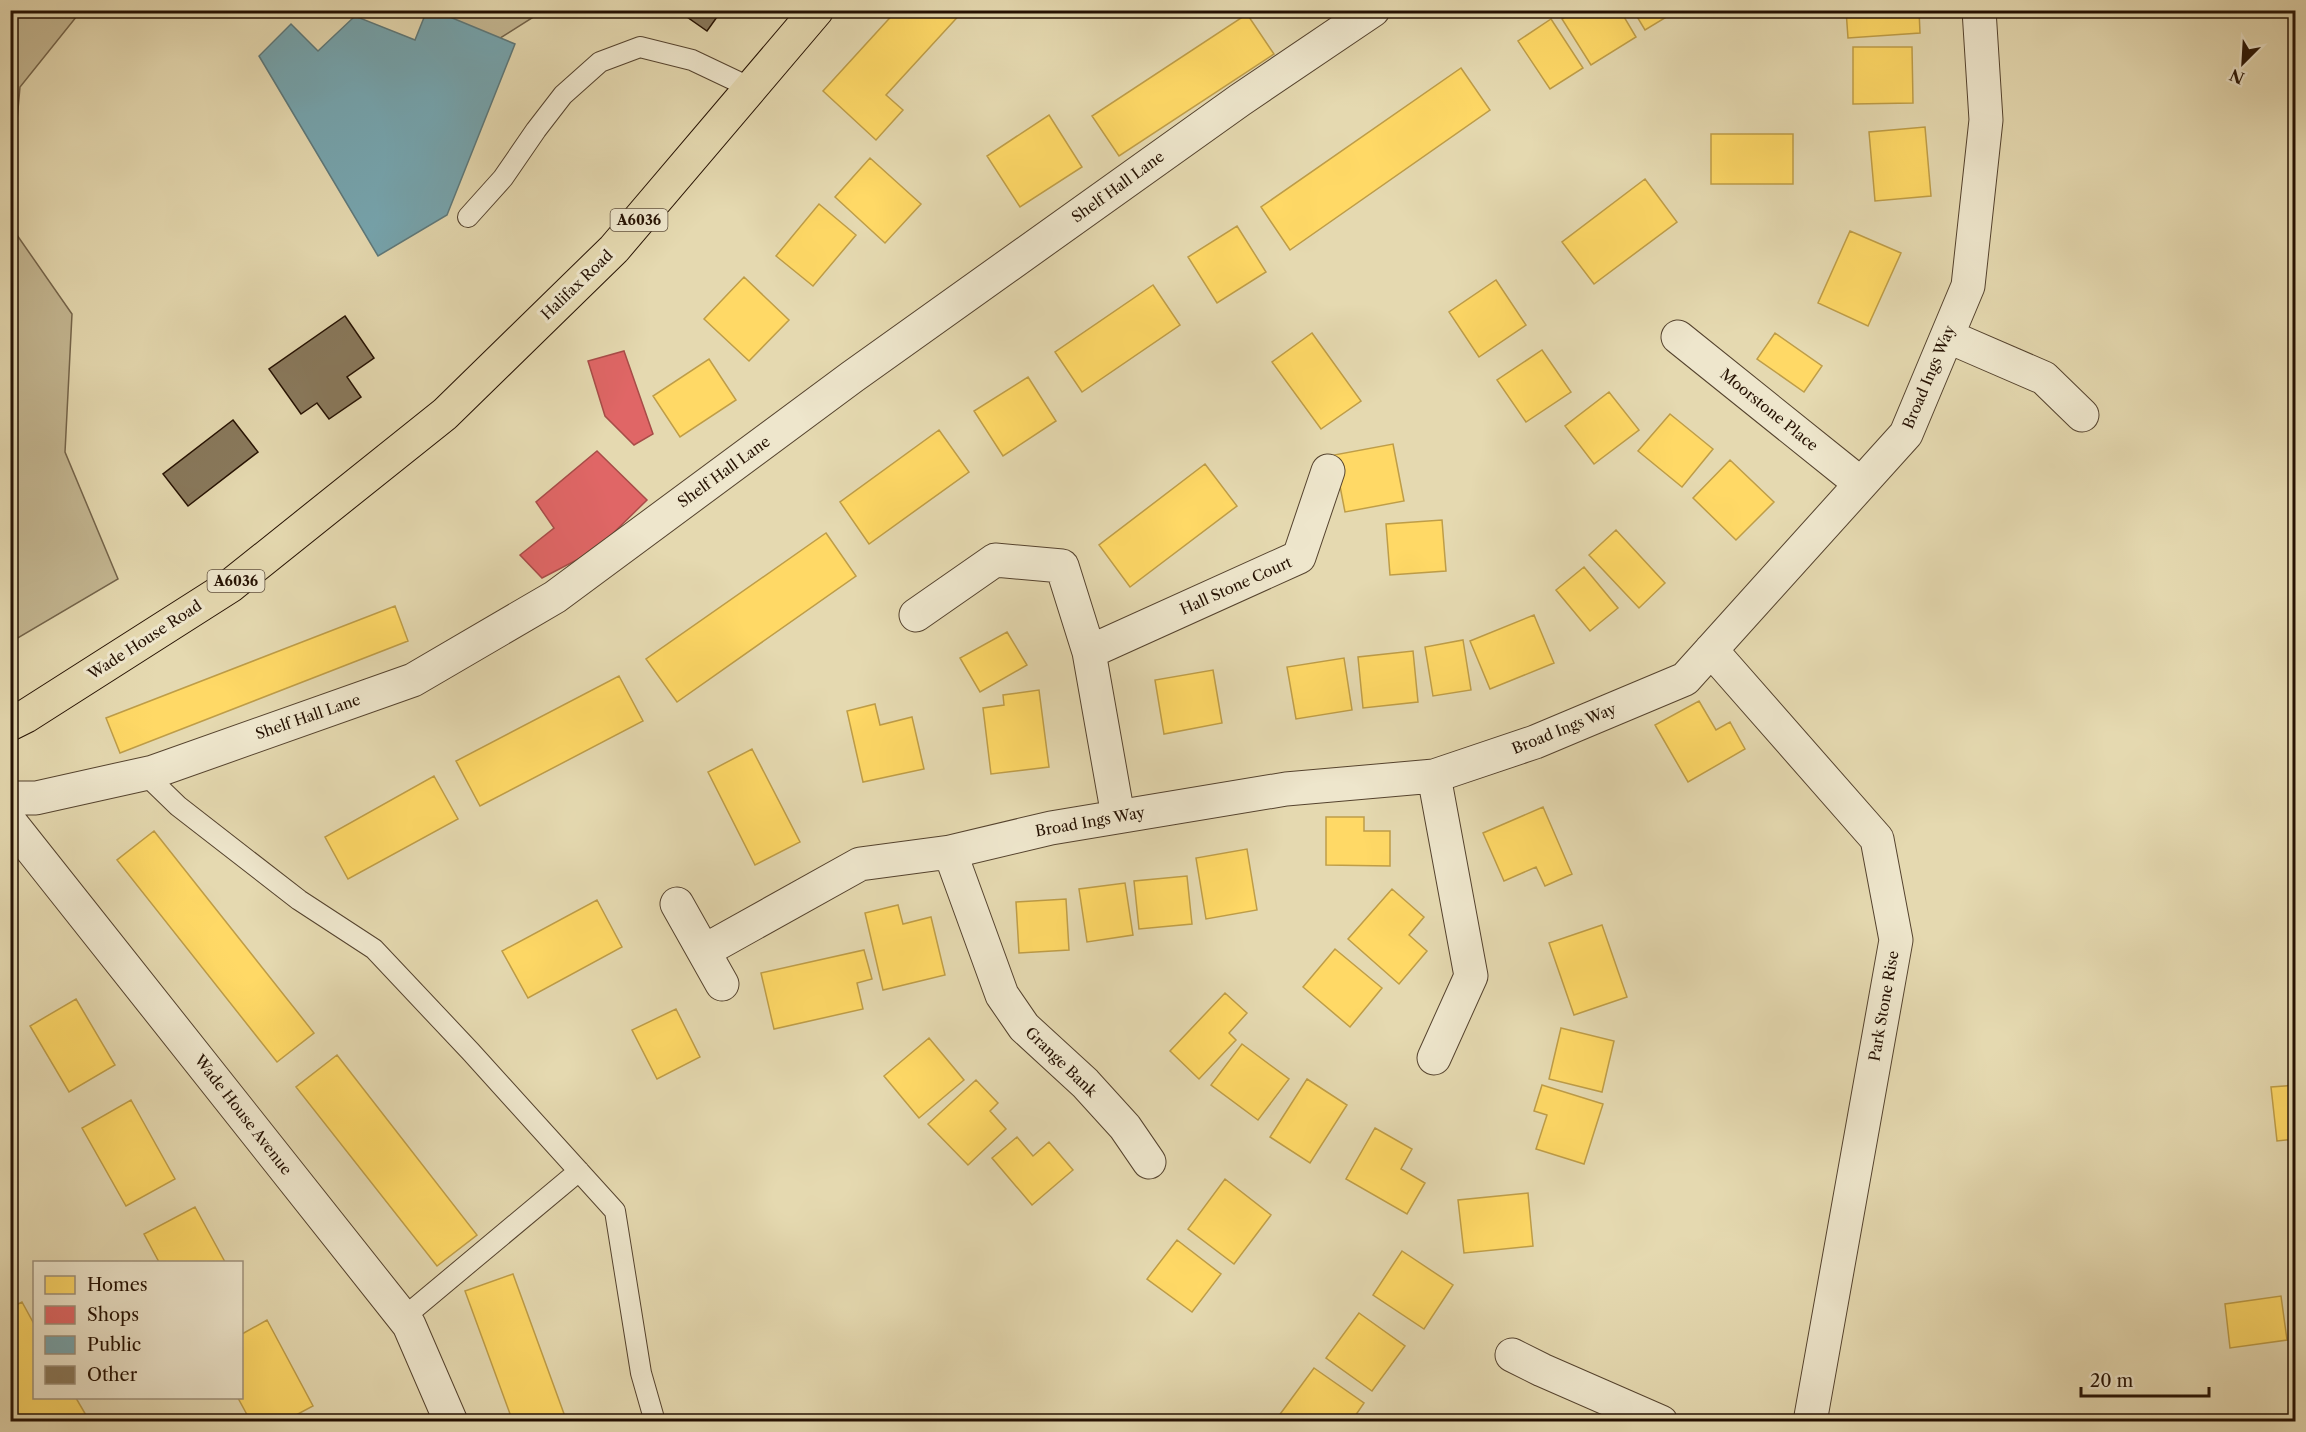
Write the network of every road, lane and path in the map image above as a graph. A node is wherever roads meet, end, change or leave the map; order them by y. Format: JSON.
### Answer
{"nodes":[{"id":1,"x":817,"y":10,"type":"edge"},
{"id":2,"x":1372,"y":10,"type":"edge"},
{"id":3,"x":1979,"y":10,"type":"edge"},
{"id":4,"x":751,"y":88,"type":"junction"},
{"id":5,"x":468,"y":217,"type":"dead end"},
{"id":6,"x":1947,"y":336,"type":"junction"},
{"id":7,"x":1678,"y":337,"type":"dead end"},
{"id":8,"x":444,"y":414,"type":"joint"},
{"id":9,"x":2082,"y":416,"type":"dead end"},
{"id":10,"x":1328,"y":471,"type":"dead end"},
{"id":11,"x":1860,"y":484,"type":"junction"},
{"id":12,"x":916,"y":615,"type":"dead end"},
{"id":13,"x":1711,"y":650,"type":"junction"},
{"id":14,"x":1089,"y":652,"type":"junction"},
{"id":15,"x":10,"y":724,"type":"edge"},
{"id":16,"x":145,"y":774,"type":"junction"},
{"id":17,"x":1434,"y":776,"type":"junction"},
{"id":18,"x":10,"y":798,"type":"edge"},
{"id":19,"x":1118,"y":816,"type":"junction"},
{"id":20,"x":10,"y":822,"type":"edge"},
{"id":21,"x":950,"y":852,"type":"junction"},
{"id":22,"x":677,"y":904,"type":"dead end"},
{"id":23,"x":704,"y":951,"type":"junction"},
{"id":24,"x":722,"y":984,"type":"dead end"},
{"id":25,"x":1434,"y":1058,"type":"dead end"},
{"id":26,"x":1149,"y":1162,"type":"dead end"},
{"id":27,"x":579,"y":1171,"type":"junction"},
{"id":28,"x":404,"y":1318,"type":"junction"},
{"id":29,"x":1512,"y":1355,"type":"dead end"},
{"id":30,"x":451,"y":1422,"type":"edge"},
{"id":31,"x":655,"y":1422,"type":"edge"},
{"id":32,"x":1660,"y":1422,"type":"edge"},
{"id":33,"x":1810,"y":1422,"type":"edge"}],
"edges":[{"from":1,"to":4,"type":"highway","name":"Halifax Road","number":"A6036"},
{"from":2,"to":16,"type":"street","name":"Shelf Hall Lane"},
{"from":3,"to":6,"type":"street","name":"Broad Ings Way"},
{"from":4,"to":5,"type":"lane"},
{"from":4,"to":8,"type":"highway","name":"Halifax Road","number":"A6036"},
{"from":6,"to":9,"type":"street"},
{"from":6,"to":11,"type":"street","name":"Broad Ings Way"},
{"from":7,"to":11,"type":"street","name":"Moorstone Place"},
{"from":8,"to":15,"type":"highway","name":"Wade House Road","number":"A6036"},
{"from":10,"to":14,"type":"street","name":"Hall Stone Court"},
{"from":11,"to":13,"type":"street","name":"Broad Ings Way"},
{"from":12,"to":14,"type":"street"},
{"from":13,"to":17,"type":"street","name":"Broad Ings Way"},
{"from":13,"to":33,"type":"street","name":"Park Stone Rise"},
{"from":14,"to":19,"type":"street"},
{"from":16,"to":18,"type":"street","name":"Shelf Hall Lane"},
{"from":16,"to":27,"type":"lane"},
{"from":17,"to":19,"type":"street","name":"Broad Ings Way"},
{"from":17,"to":25,"type":"street"},
{"from":19,"to":21,"type":"street","name":"Broad Ings Way"},
{"from":20,"to":28,"type":"street","name":"Wade House Avenue"},
{"from":21,"to":23,"type":"street","name":"Broad Ings Way"},
{"from":21,"to":26,"type":"street","name":"Grange Bank"},
{"from":22,"to":23,"type":"street"},
{"from":23,"to":24,"type":"street"},
{"from":27,"to":28,"type":"lane"},
{"from":27,"to":31,"type":"lane"},
{"from":28,"to":30,"type":"street","name":"Wade House Avenue"},
{"from":29,"to":32,"type":"street"}]}
